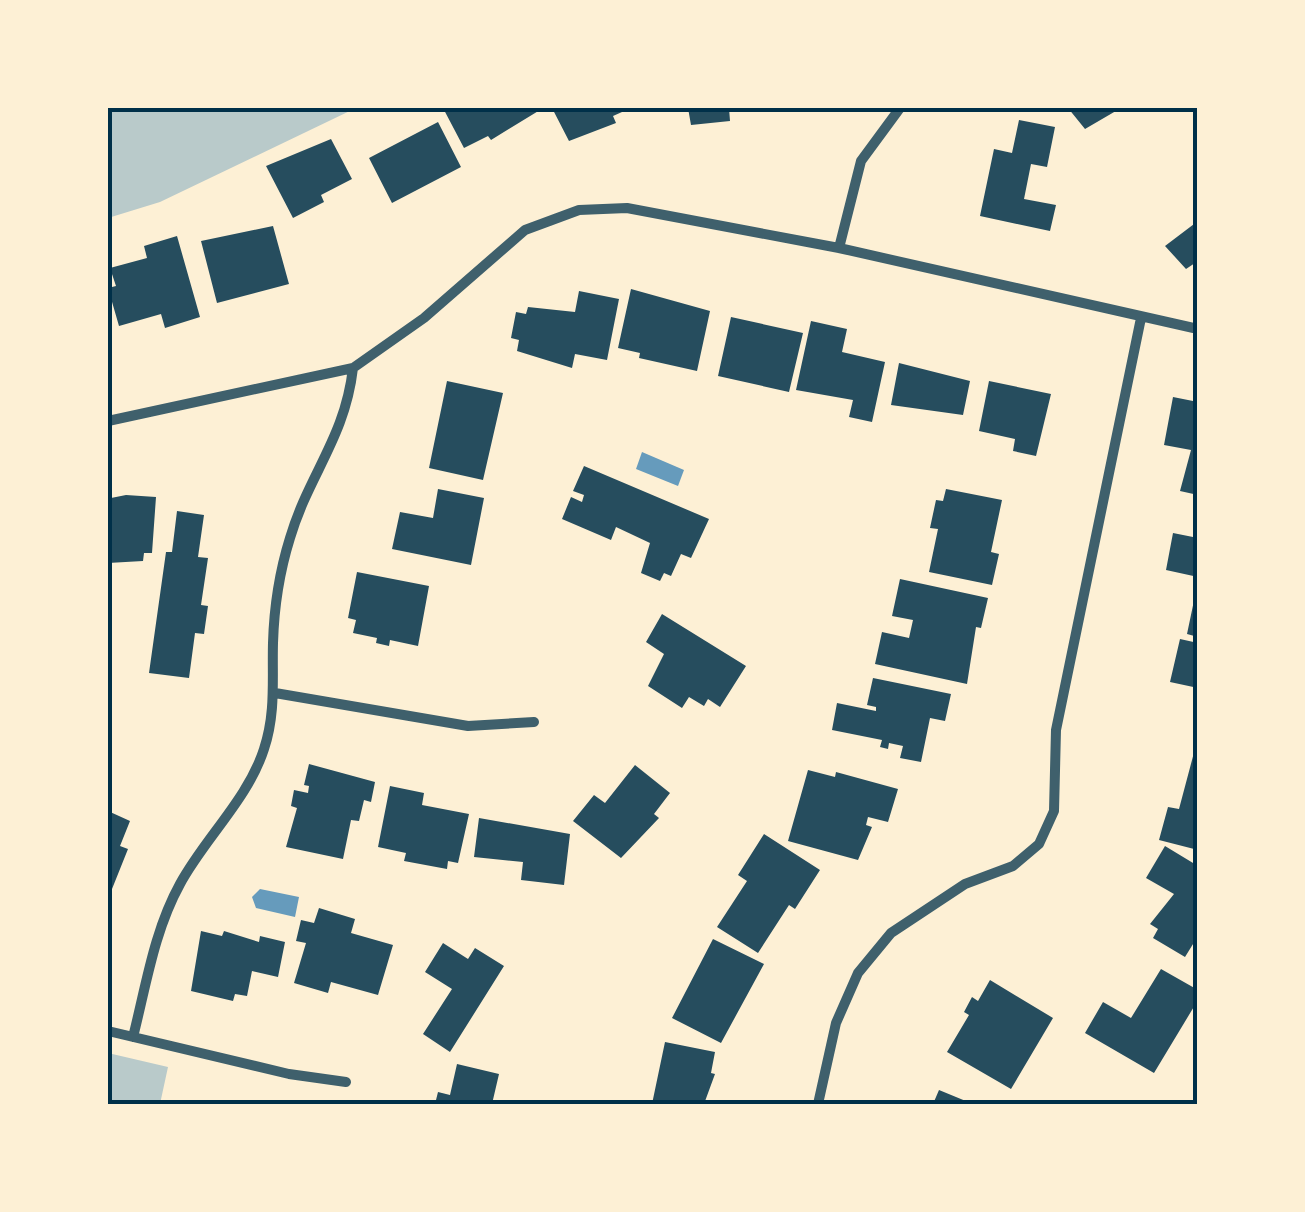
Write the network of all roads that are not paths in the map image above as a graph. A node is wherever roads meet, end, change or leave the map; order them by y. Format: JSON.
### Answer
{"nodes":[{"id":1,"x":900,"y":108,"type":"edge"},
{"id":2,"x":839,"y":248,"type":"junction"},
{"id":3,"x":1140,"y":318,"type":"junction"},
{"id":4,"x":1198,"y":329,"type":"edge"},
{"id":5,"x":353,"y":368,"type":"junction"},
{"id":6,"x":108,"y":421,"type":"edge"},
{"id":7,"x":275,"y":692,"type":"junction"},
{"id":8,"x":534,"y":722,"type":"dead end"},
{"id":9,"x":108,"y":1031,"type":"edge"},
{"id":10,"x":133,"y":1037,"type":"junction"},
{"id":11,"x":346,"y":1082,"type":"dead end"},
{"id":12,"x":818,"y":1104,"type":"edge"}],
"edges":[{"from":1,"to":2,"type":"street"},
{"from":2,"to":3,"type":"street"},
{"from":2,"to":5,"type":"street"},
{"from":3,"to":4,"type":"street"},
{"from":3,"to":12,"type":"street"},
{"from":5,"to":6,"type":"street"},
{"from":5,"to":7,"type":"street"},
{"from":7,"to":8,"type":"street"},
{"from":7,"to":10,"type":"street"},
{"from":9,"to":10,"type":"street"},
{"from":10,"to":11,"type":"street"}]}
